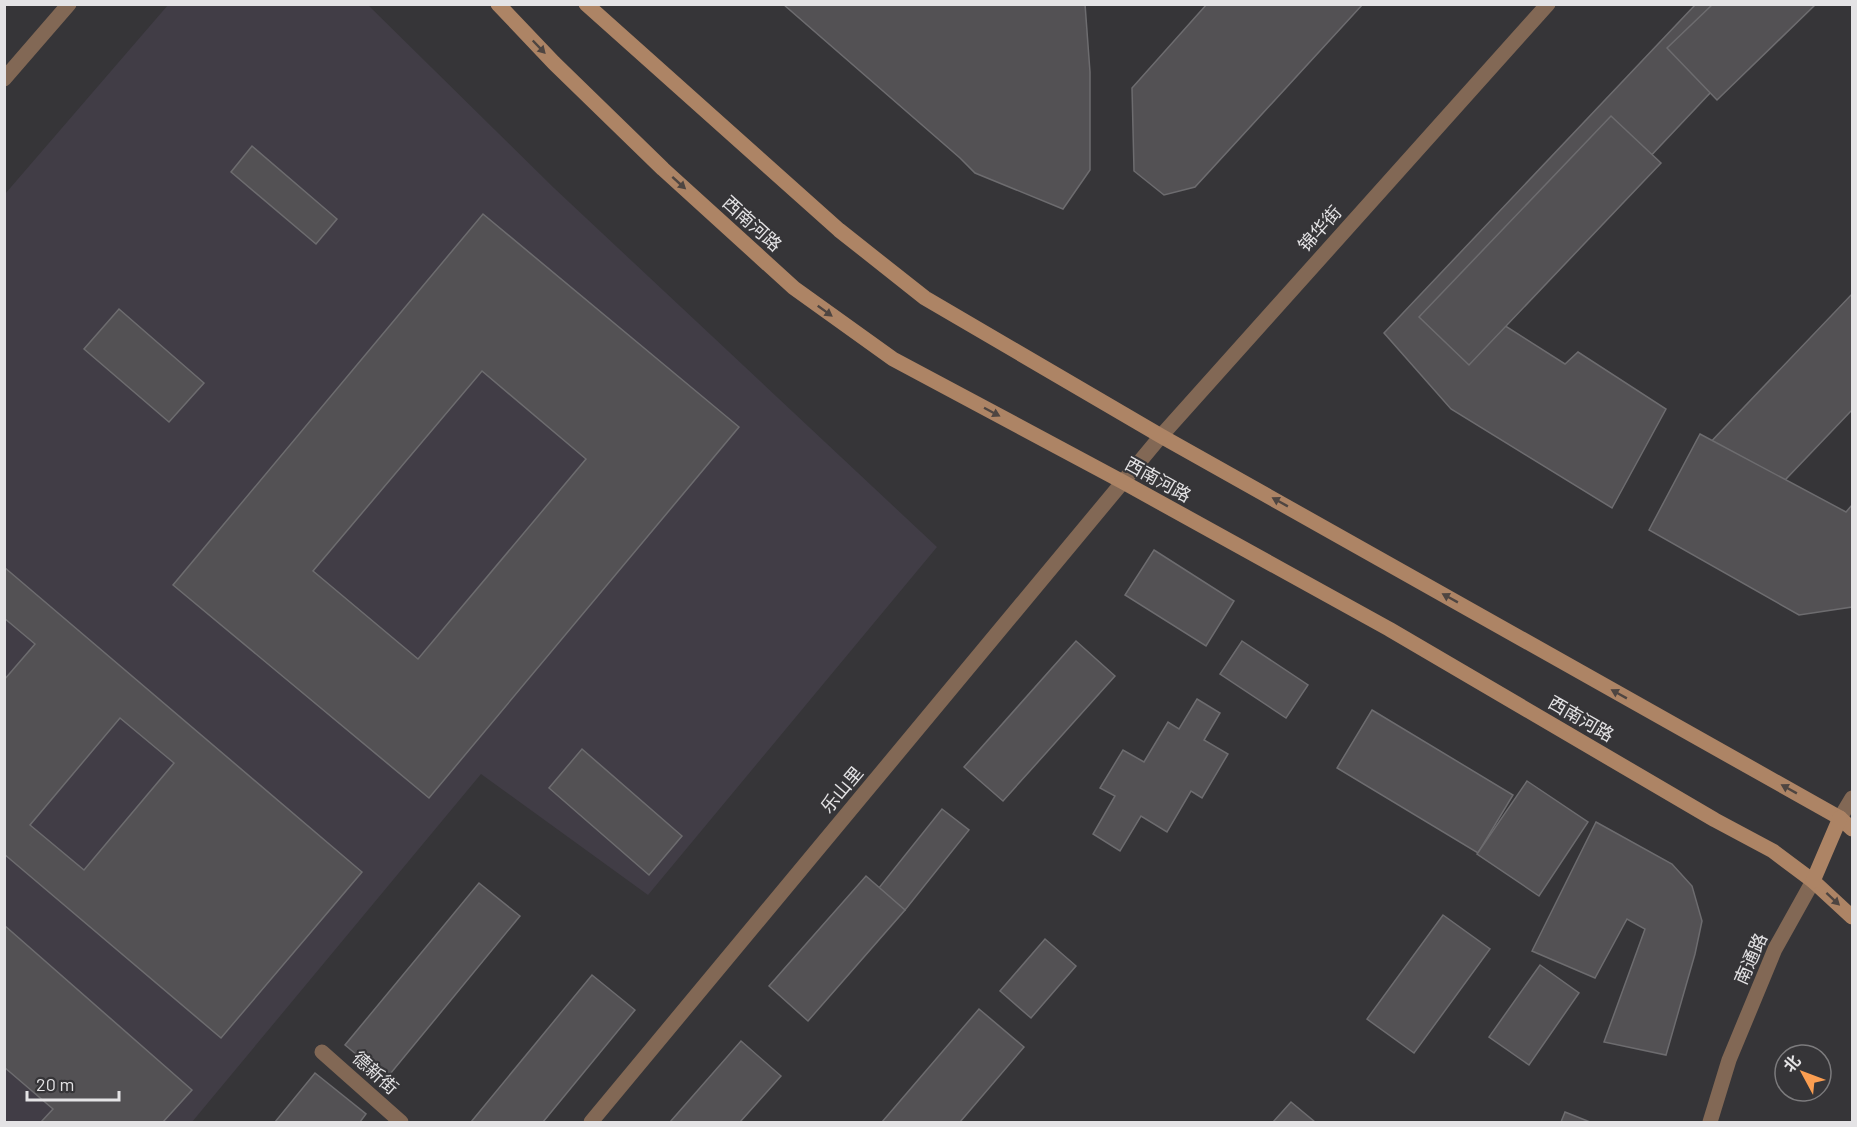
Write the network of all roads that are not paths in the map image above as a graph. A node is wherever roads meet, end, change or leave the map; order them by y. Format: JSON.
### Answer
{"nodes":[{"id":1,"x":69,"y":4,"type":"edge"},
{"id":2,"x":498,"y":4,"type":"edge"},
{"id":3,"x":585,"y":4,"type":"edge"},
{"id":4,"x":1548,"y":4,"type":"edge"},
{"id":5,"x":4,"y":79,"type":"edge"},
{"id":6,"x":1161,"y":436,"type":"junction"},
{"id":7,"x":1123,"y":483,"type":"junction"},
{"id":8,"x":1852,"y":798,"type":"edge"},
{"id":9,"x":1840,"y":818,"type":"junction"},
{"id":10,"x":1852,"y":829,"type":"edge"},
{"id":11,"x":1813,"y":881,"type":"junction"},
{"id":12,"x":1852,"y":917,"type":"edge"},
{"id":13,"x":322,"y":1052,"type":"dead end"},
{"id":14,"x":401,"y":1122,"type":"edge"},
{"id":15,"x":591,"y":1122,"type":"edge"},
{"id":16,"x":1710,"y":1122,"type":"edge"}],
"edges":[{"from":1,"to":5,"type":"street"},
{"from":2,"to":7,"type":"main road","name":"西南河路","one_way":true},
{"from":3,"to":6,"type":"main road"},
{"from":4,"to":6,"type":"street","name":"锦华街"},
{"from":6,"to":7,"type":"street","name":"锦华街"},
{"from":9,"to":6,"type":"main road","one_way":true},
{"from":7,"to":11,"type":"main road","name":"西南河路"},
{"from":7,"to":15,"type":"street","name":"乐山里"},
{"from":8,"to":9,"type":"street"},
{"from":9,"to":10,"type":"main road"},
{"from":9,"to":11,"type":"main road","name":"南通路"},
{"from":11,"to":12,"type":"main road","name":"西南河路","one_way":true},
{"from":11,"to":16,"type":"street","name":"南通路"},
{"from":13,"to":14,"type":"street","name":"德新街"}]}
